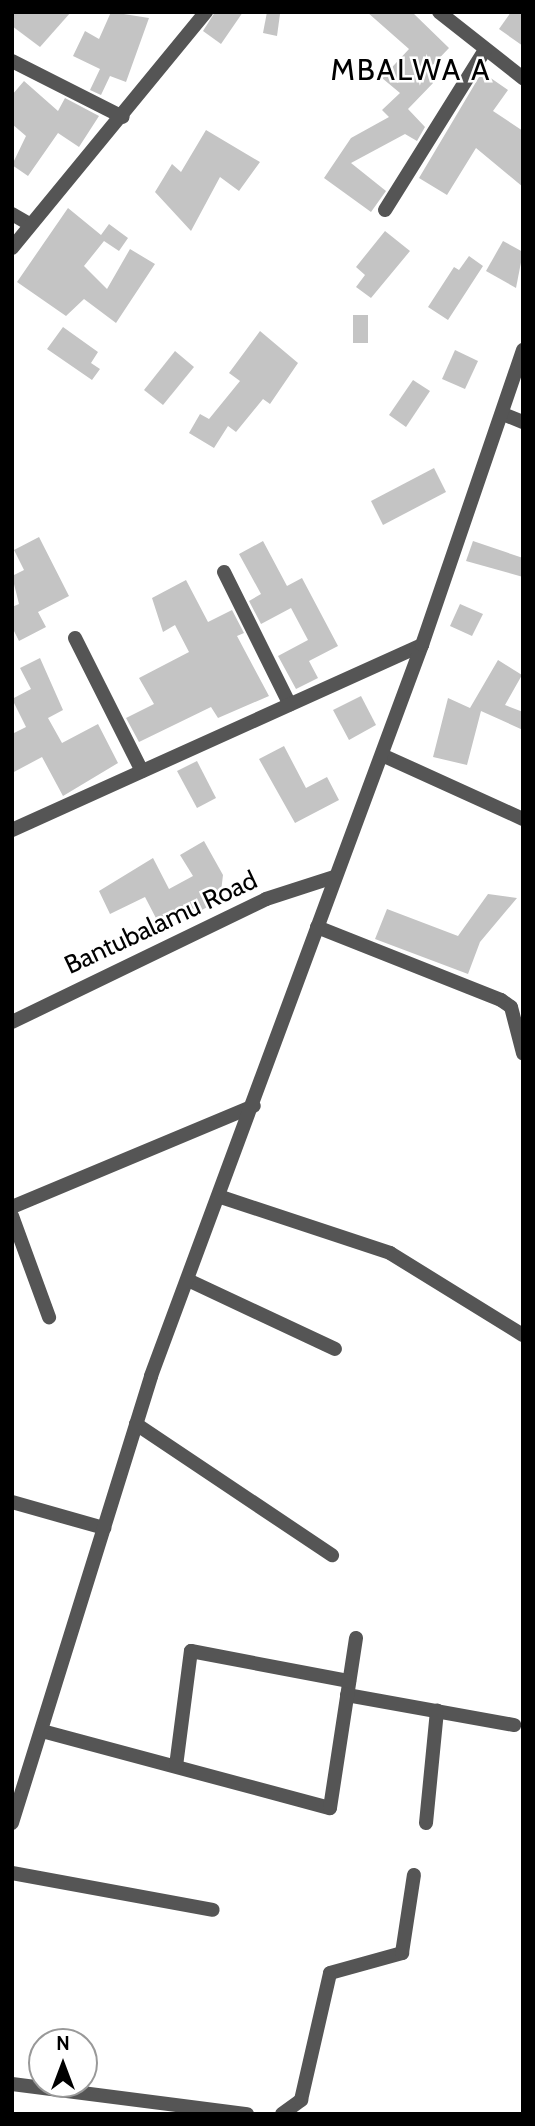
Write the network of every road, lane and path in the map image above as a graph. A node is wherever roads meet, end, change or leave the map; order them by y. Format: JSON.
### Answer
{"nodes":[{"id":1,"x":206,"y":12,"type":"edge"},
{"id":2,"x":439,"y":12,"type":"edge"},
{"id":3,"x":485,"y":50,"type":"junction"},
{"id":4,"x":12,"y":61,"type":"edge"},
{"id":5,"x":523,"y":78,"type":"edge"},
{"id":6,"x":123,"y":117,"type":"junction"},
{"id":7,"x":385,"y":210,"type":"dead end"},
{"id":8,"x":12,"y":214,"type":"edge"},
{"id":9,"x":29,"y":224,"type":"junction"},
{"id":10,"x":12,"y":248,"type":"edge"},
{"id":11,"x":523,"y":350,"type":"edge"},
{"id":12,"x":503,"y":414,"type":"junction"},
{"id":13,"x":523,"y":422,"type":"edge"},
{"id":14,"x":225,"y":572,"type":"dead end"},
{"id":15,"x":75,"y":638,"type":"dead end"},
{"id":16,"x":422,"y":645,"type":"junction"},
{"id":17,"x":290,"y":705,"type":"junction"},
{"id":18,"x":382,"y":755,"type":"junction"},
{"id":19,"x":142,"y":771,"type":"junction"},
{"id":20,"x":523,"y":819,"type":"edge"},
{"id":21,"x":12,"y":830,"type":"edge"},
{"id":22,"x":334,"y":877,"type":"junction"},
{"id":23,"x":317,"y":927,"type":"junction"},
{"id":24,"x":12,"y":1022,"type":"edge"},
{"id":25,"x":523,"y":1053,"type":"edge"},
{"id":26,"x":254,"y":1105,"type":"junction"},
{"id":27,"x":221,"y":1197,"type":"junction"},
{"id":28,"x":12,"y":1207,"type":"edge"},
{"id":29,"x":12,"y":1216,"type":"edge"},
{"id":30,"x":190,"y":1281,"type":"junction"},
{"id":31,"x":49,"y":1317,"type":"dead end"},
{"id":32,"x":523,"y":1335,"type":"edge"},
{"id":33,"x":335,"y":1349,"type":"dead end"},
{"id":34,"x":136,"y":1424,"type":"junction"},
{"id":35,"x":12,"y":1502,"type":"edge"},
{"id":36,"x":104,"y":1528,"type":"junction"},
{"id":37,"x":332,"y":1555,"type":"dead end"},
{"id":38,"x":356,"y":1638,"type":"dead end"},
{"id":39,"x":348,"y":1688,"type":"junction"},
{"id":40,"x":437,"y":1711,"type":"junction"},
{"id":41,"x":514,"y":1725,"type":"dead end"},
{"id":42,"x":42,"y":1731,"type":"junction"},
{"id":43,"x":176,"y":1766,"type":"junction"},
{"id":44,"x":13,"y":1818,"type":"edge"},
{"id":45,"x":426,"y":1823,"type":"dead end"},
{"id":46,"x":12,"y":1873,"type":"edge"},
{"id":47,"x":414,"y":1875,"type":"dead end"},
{"id":48,"x":213,"y":1910,"type":"dead end"},
{"id":49,"x":12,"y":2084,"type":"edge"},
{"id":50,"x":247,"y":2114,"type":"edge"},
{"id":51,"x":282,"y":2114,"type":"edge"}],
"edges":[{"from":1,"to":6,"type":"street"},
{"from":2,"to":3,"type":"street"},
{"from":3,"to":5,"type":"street"},
{"from":3,"to":7,"type":"street"},
{"from":4,"to":6,"type":"street"},
{"from":6,"to":9,"type":"street"},
{"from":8,"to":9,"type":"street"},
{"from":9,"to":10,"type":"street"},
{"from":11,"to":12,"type":"street"},
{"from":12,"to":13,"type":"street"},
{"from":12,"to":16,"type":"street"},
{"from":14,"to":17,"type":"street"},
{"from":15,"to":19,"type":"street"},
{"from":16,"to":17,"type":"street"},
{"from":16,"to":18,"type":"street"},
{"from":17,"to":19,"type":"street"},
{"from":18,"to":20,"type":"street"},
{"from":18,"to":22,"type":"street"},
{"from":19,"to":21,"type":"street"},
{"from":22,"to":23,"type":"street"},
{"from":22,"to":24,"type":"street","name":"Bantubalamu Road"},
{"from":23,"to":25,"type":"street"},
{"from":23,"to":26,"type":"street"},
{"from":26,"to":27,"type":"street"},
{"from":26,"to":28,"type":"street"},
{"from":27,"to":30,"type":"street"},
{"from":27,"to":32,"type":"street"},
{"from":29,"to":31,"type":"street"},
{"from":30,"to":33,"type":"street"},
{"from":30,"to":34,"type":"street"},
{"from":34,"to":36,"type":"street"},
{"from":34,"to":37,"type":"street"},
{"from":35,"to":36,"type":"street"},
{"from":36,"to":42,"type":"street"},
{"from":38,"to":39,"type":"street"},
{"from":39,"to":40,"type":"street"},
{"from":39,"to":43,"type":"street"},
{"from":39,"to":43,"type":"street"},
{"from":40,"to":41,"type":"street"},
{"from":40,"to":45,"type":"street"},
{"from":42,"to":43,"type":"street"},
{"from":42,"to":44,"type":"street"},
{"from":46,"to":48,"type":"street"},
{"from":47,"to":51,"type":"street"},
{"from":49,"to":50,"type":"street"}]}
